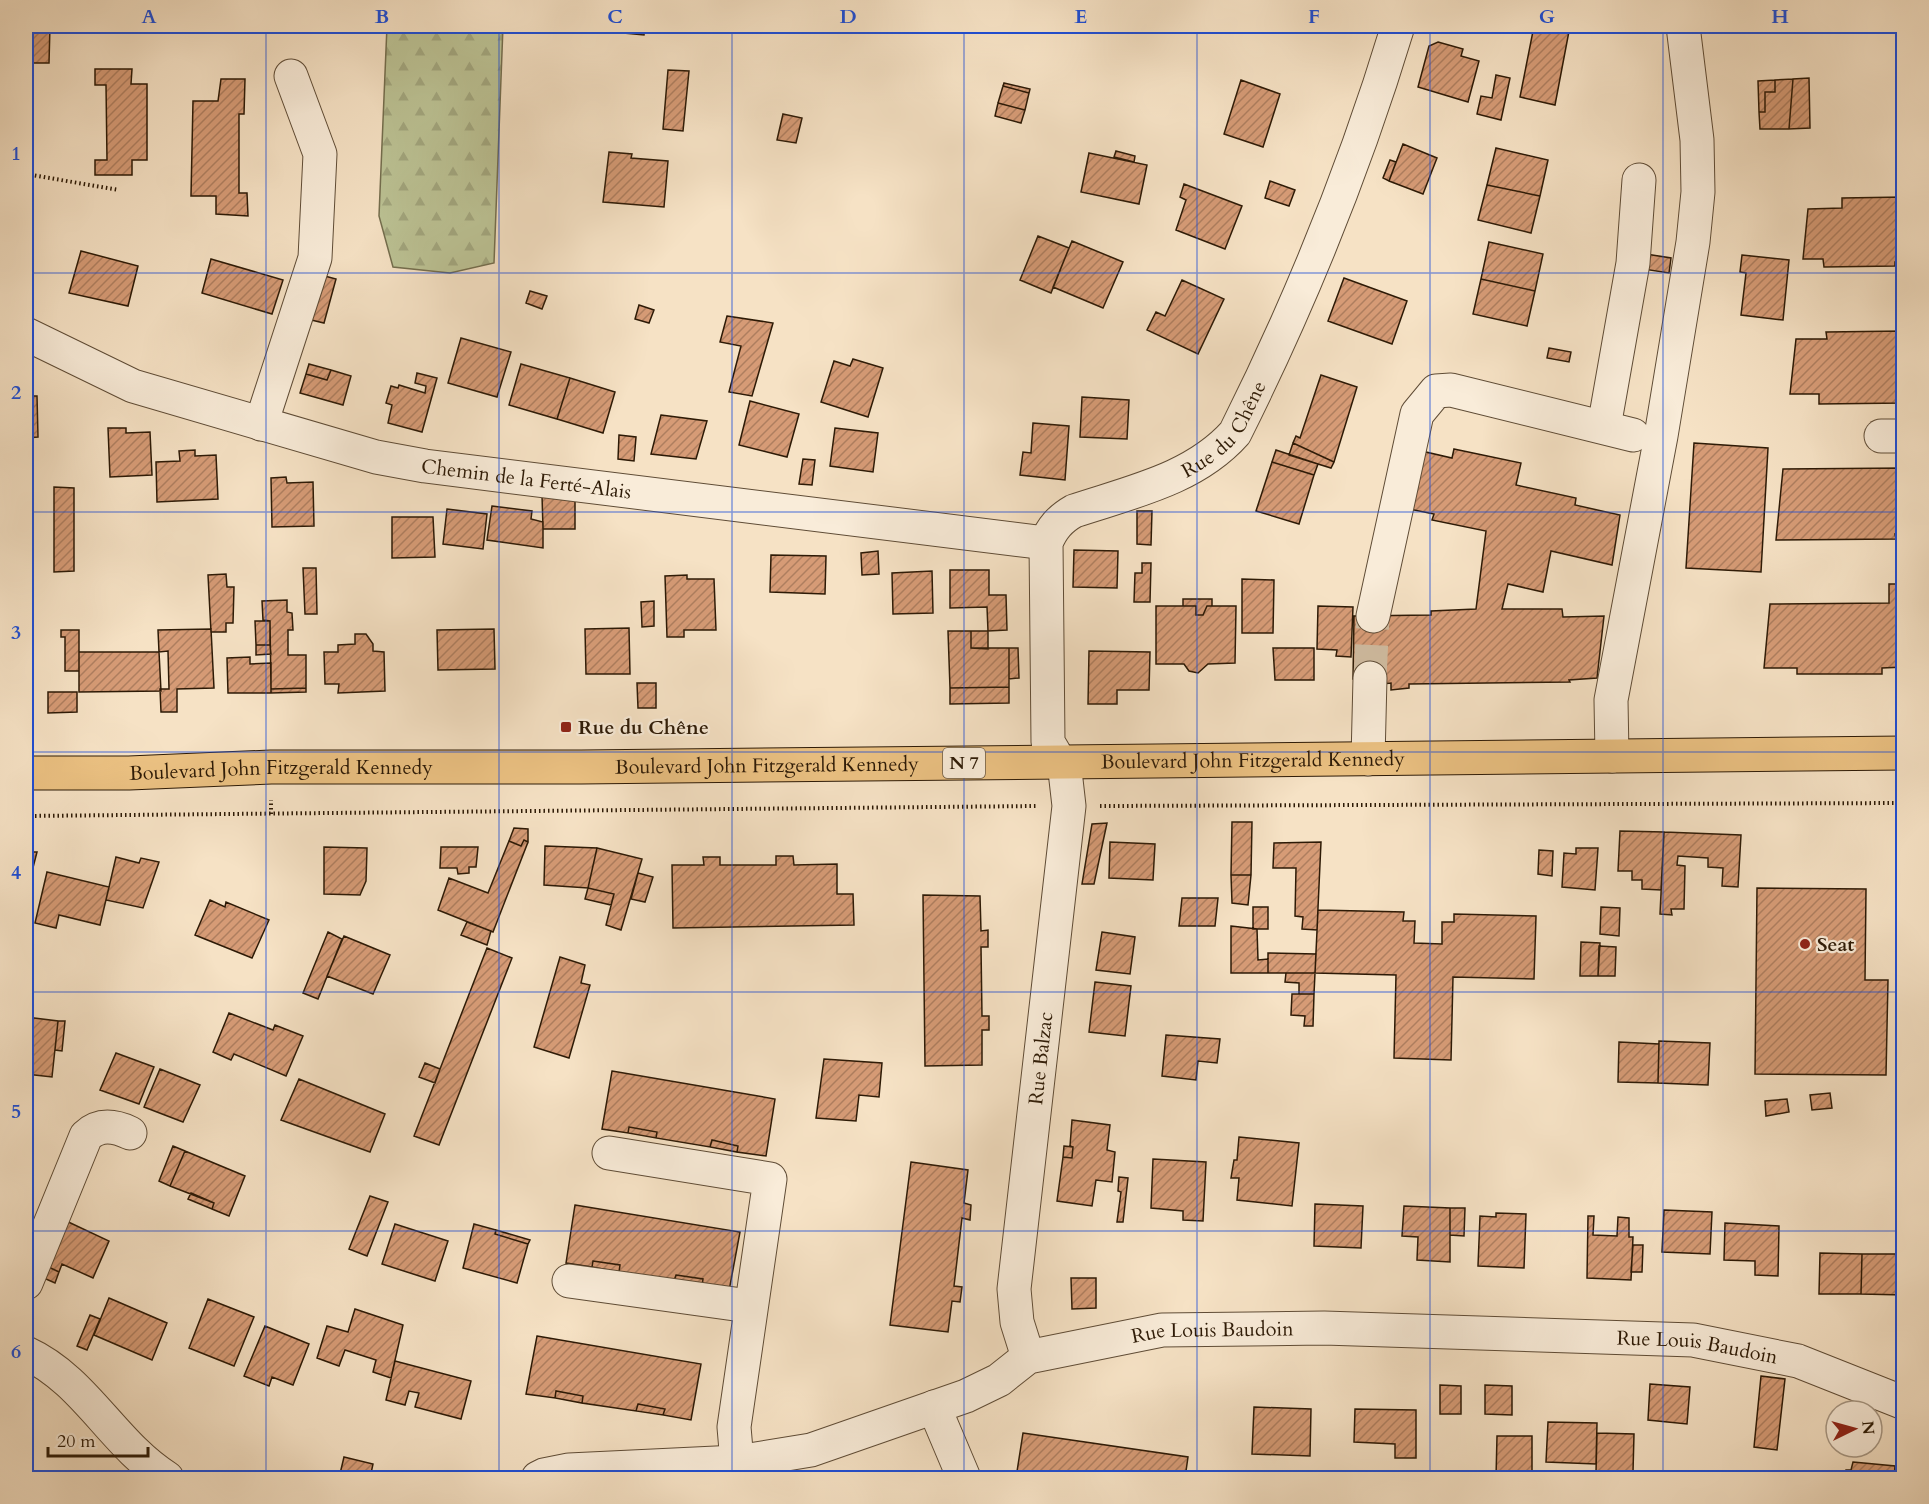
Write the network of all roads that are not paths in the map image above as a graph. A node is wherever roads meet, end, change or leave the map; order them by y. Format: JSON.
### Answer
{"nodes":[{"id":1,"x":1398,"y":26,"type":"edge"},
{"id":2,"x":1683,"y":26,"type":"edge"},
{"id":3,"x":291,"y":76,"type":"dead end"},
{"id":4,"x":1639,"y":180,"type":"dead end"},
{"id":5,"x":26,"y":334,"type":"edge"},
{"id":6,"x":261,"y":424,"type":"junction"},
{"id":7,"x":1046,"y":543,"type":"junction"},
{"id":8,"x":1373,"y":616,"type":"tunnel mouth"},
{"id":9,"x":1370,"y":678,"type":"tunnel mouth"},
{"id":10,"x":1904,"y":753,"type":"edge"},
{"id":11,"x":1612,"y":756,"type":"junction"},
{"id":12,"x":1368,"y":759,"type":"junction"},
{"id":13,"x":1057,"y":762,"type":"junction"},
{"id":14,"x":26,"y":773,"type":"edge"},
{"id":15,"x":130,"y":1133,"type":"dead end"},
{"id":16,"x":609,"y":1153,"type":"dead end"},
{"id":17,"x":569,"y":1281,"type":"dead end"},
{"id":18,"x":26,"y":1283,"type":"edge"},
{"id":19,"x":749,"y":1306,"type":"junction"},
{"id":20,"x":26,"y":1353,"type":"edge"},
{"id":21,"x":1029,"y":1357,"type":"junction"},
{"id":22,"x":1904,"y":1403,"type":"edge"},
{"id":23,"x":934,"y":1407,"type":"junction"},
{"id":24,"x":737,"y":1462,"type":"junction"},
{"id":25,"x":167,"y":1479,"type":"edge"},
{"id":26,"x":537,"y":1479,"type":"edge"},
{"id":27,"x":964,"y":1479,"type":"edge"}],
"edges":[{"from":1,"to":7,"type":"street","name":"Rue du Chêne"},
{"from":2,"to":11,"type":"street"},
{"from":3,"to":6,"type":"street"},
{"from":4,"to":8,"type":"street"},
{"from":5,"to":6,"type":"street","name":"Chemin de la Ferté-Alais"},
{"from":6,"to":7,"type":"street","name":"Chemin de la Ferté-Alais"},
{"from":7,"to":13,"type":"street"},
{"from":9,"to":12,"type":"street"},
{"from":10,"to":11,"type":"main road","name":"Boulevard John Fitzgerald Kennedy","number":"N 7"},
{"from":11,"to":12,"type":"main road","name":"Boulevard John Fitzgerald Kennedy","number":"N 7"},
{"from":12,"to":13,"type":"main road","name":"Boulevard John Fitzgerald Kennedy","number":"N 7"},
{"from":13,"to":14,"type":"main road","name":"Boulevard John Fitzgerald Kennedy","number":"N 7"},
{"from":13,"to":21,"type":"street","name":"Rue Balzac"},
{"from":15,"to":18,"type":"street"},
{"from":16,"to":19,"type":"street"},
{"from":17,"to":19,"type":"street"},
{"from":19,"to":24,"type":"street"},
{"from":20,"to":25,"type":"street"},
{"from":21,"to":22,"type":"street","name":"Rue Louis Baudoin"},
{"from":21,"to":23,"type":"street","name":"Rue Louis Baudoin"},
{"from":23,"to":24,"type":"street","name":"Rue Louis Baudoin"},
{"from":23,"to":27,"type":"street"},
{"from":24,"to":26,"type":"street","name":"Rue Louis Baudoin"}]}
